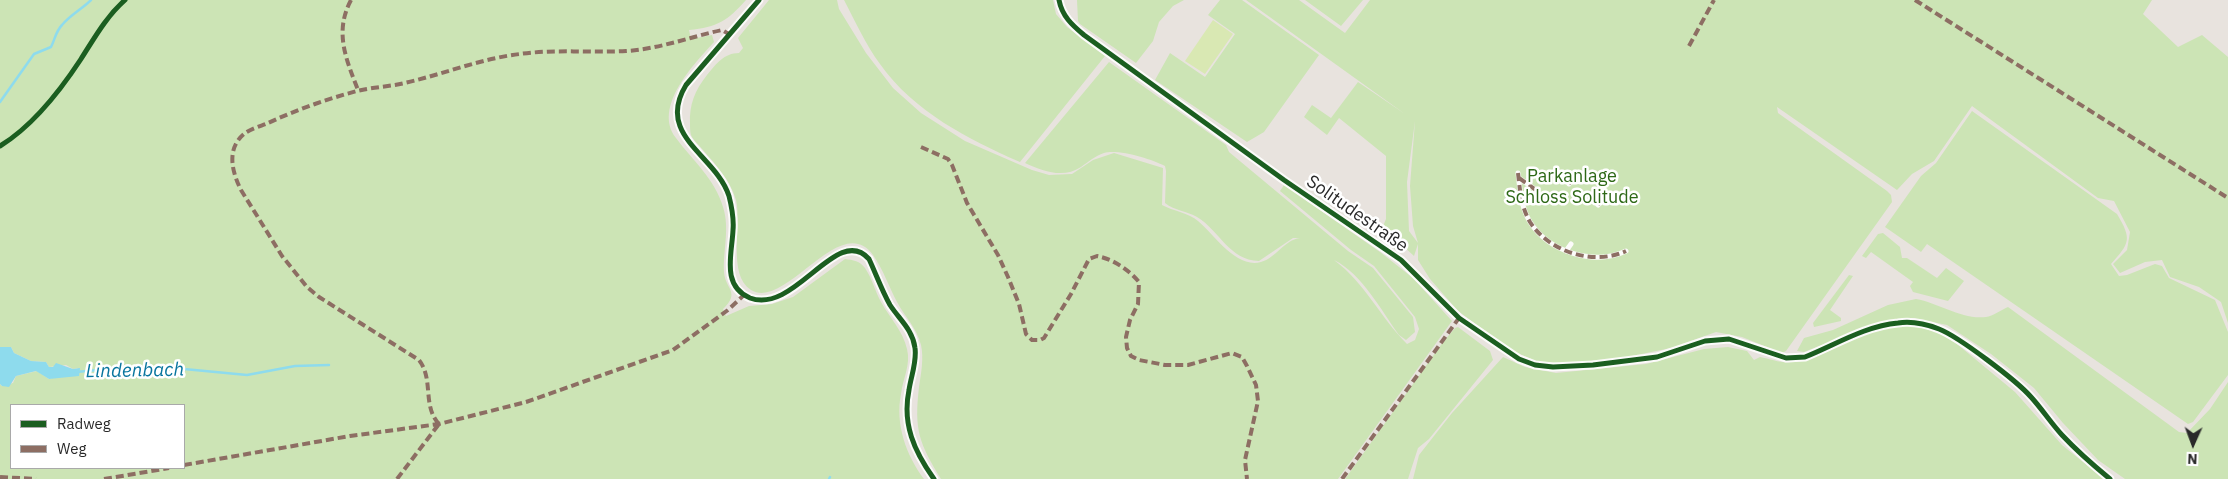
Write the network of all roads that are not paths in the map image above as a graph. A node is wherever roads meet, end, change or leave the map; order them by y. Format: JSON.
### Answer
{"nodes":[{"id":1,"x":759,"y":0,"type":"edge"},
{"id":2,"x":1059,"y":0,"type":"edge"},
{"id":3,"x":1575,"y":173,"type":"dead end"},
{"id":4,"x":1569,"y":184,"type":"dead end"},
{"id":5,"x":1536,"y":190,"type":"dead end"},
{"id":6,"x":1606,"y":193,"type":"dead end"},
{"id":7,"x":1598,"y":205,"type":"dead end"},
{"id":8,"x":1541,"y":223,"type":"dead end"},
{"id":9,"x":1536,"y":230,"type":"junction"},
{"id":10,"x":1571,"y":244,"type":"dead end"},
{"id":11,"x":1566,"y":250,"type":"junction"},
{"id":12,"x":1626,"y":252,"type":"dead end"},
{"id":13,"x":934,"y":479,"type":"edge"},
{"id":14,"x":2110,"y":479,"type":"edge"}],
"edges":[{"from":1,"to":13,"type":"street"},
{"from":2,"to":14,"type":"street","name":"Solitudestraße"},
{"from":3,"to":4,"type":"street"},
{"from":5,"to":9,"type":"street"},
{"from":6,"to":7,"type":"street"},
{"from":8,"to":9,"type":"street"},
{"from":9,"to":11,"type":"street"},
{"from":10,"to":11,"type":"street"},
{"from":11,"to":12,"type":"street"}]}
